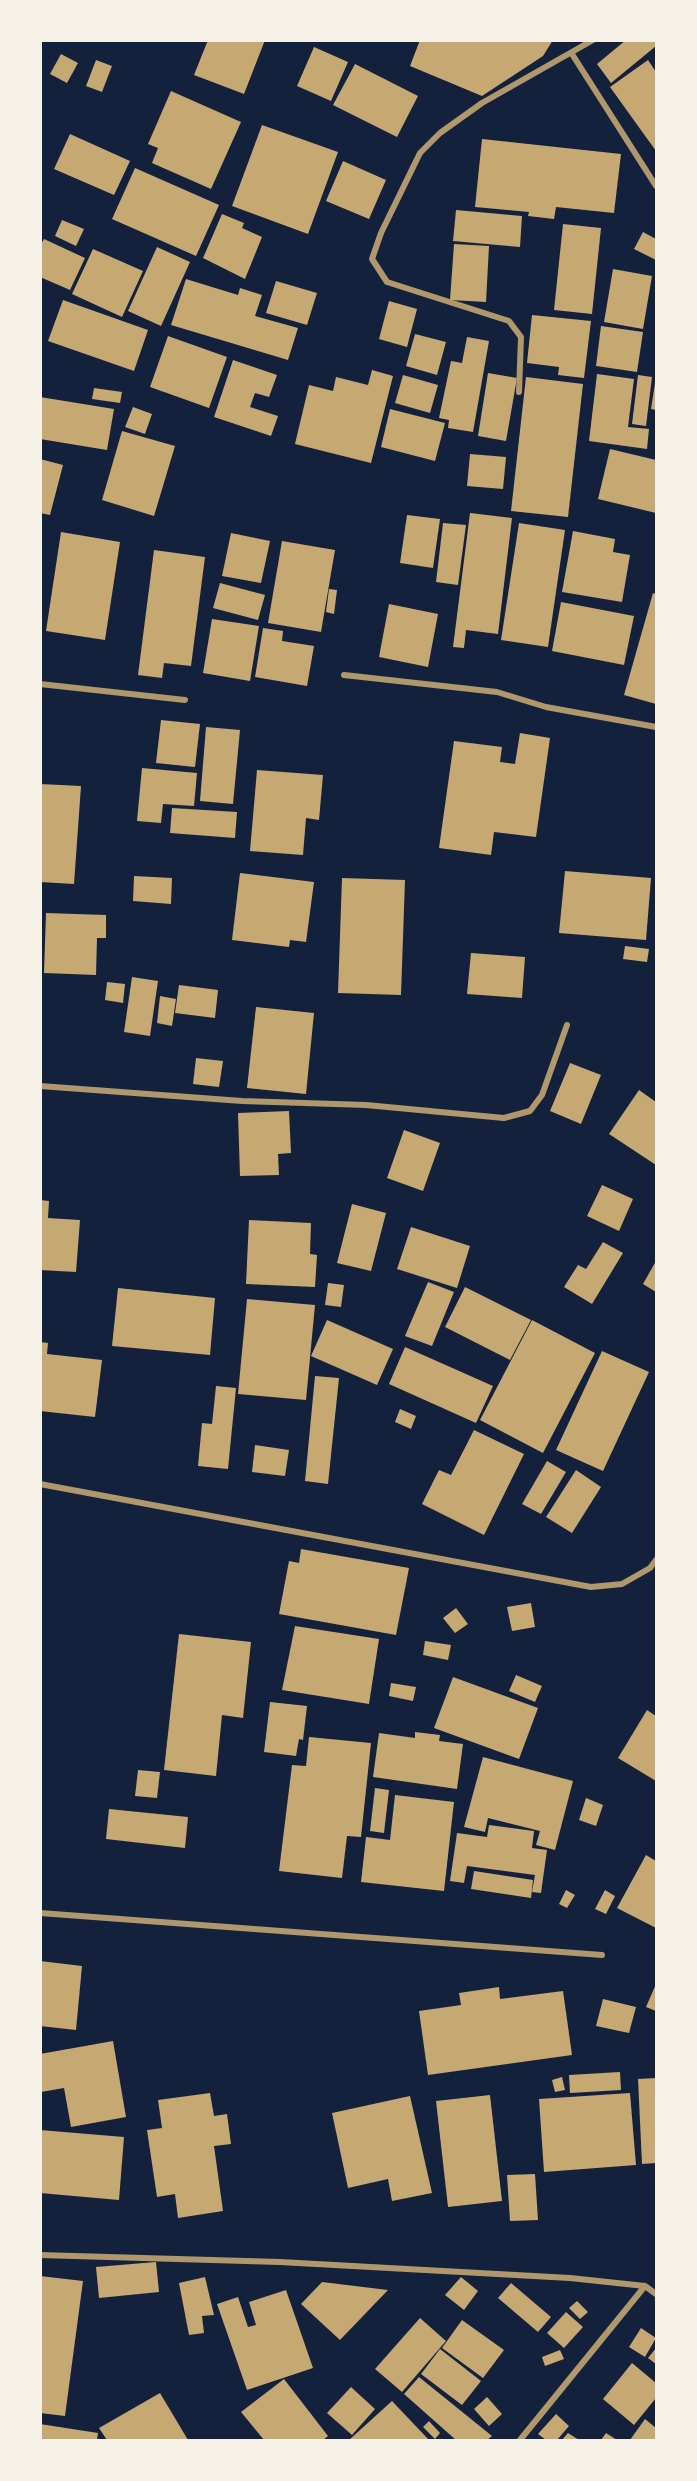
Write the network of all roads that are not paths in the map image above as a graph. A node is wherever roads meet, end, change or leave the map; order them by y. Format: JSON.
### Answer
{"nodes":[{"id":1,"x":593,"y":40,"type":"edge"},
{"id":2,"x":572,"y":54,"type":"junction"},
{"id":3,"x":657,"y":186,"type":"edge"},
{"id":4,"x":519,"y":392,"type":"dead end"},
{"id":5,"x":344,"y":675,"type":"dead end"},
{"id":6,"x":40,"y":684,"type":"edge"},
{"id":7,"x":185,"y":700,"type":"dead end"},
{"id":8,"x":657,"y":727,"type":"edge"},
{"id":9,"x":567,"y":1025,"type":"dead end"},
{"id":10,"x":40,"y":1086,"type":"edge"},
{"id":11,"x":40,"y":1484,"type":"edge"},
{"id":12,"x":657,"y":1560,"type":"edge"},
{"id":13,"x":40,"y":1913,"type":"edge"},
{"id":14,"x":602,"y":1955,"type":"dead end"},
{"id":15,"x":40,"y":2255,"type":"edge"},
{"id":16,"x":645,"y":2286,"type":"junction"},
{"id":17,"x":657,"y":2294,"type":"edge"},
{"id":18,"x":520,"y":2440,"type":"edge"}],
"edges":[{"from":1,"to":2,"type":"street"},
{"from":2,"to":3,"type":"street"},
{"from":2,"to":4,"type":"street"},
{"from":5,"to":8,"type":"street"},
{"from":6,"to":7,"type":"street"},
{"from":9,"to":10,"type":"street"},
{"from":11,"to":12,"type":"street"},
{"from":13,"to":14,"type":"street"},
{"from":15,"to":16,"type":"street"},
{"from":16,"to":17,"type":"street"},
{"from":16,"to":18,"type":"street"}]}
